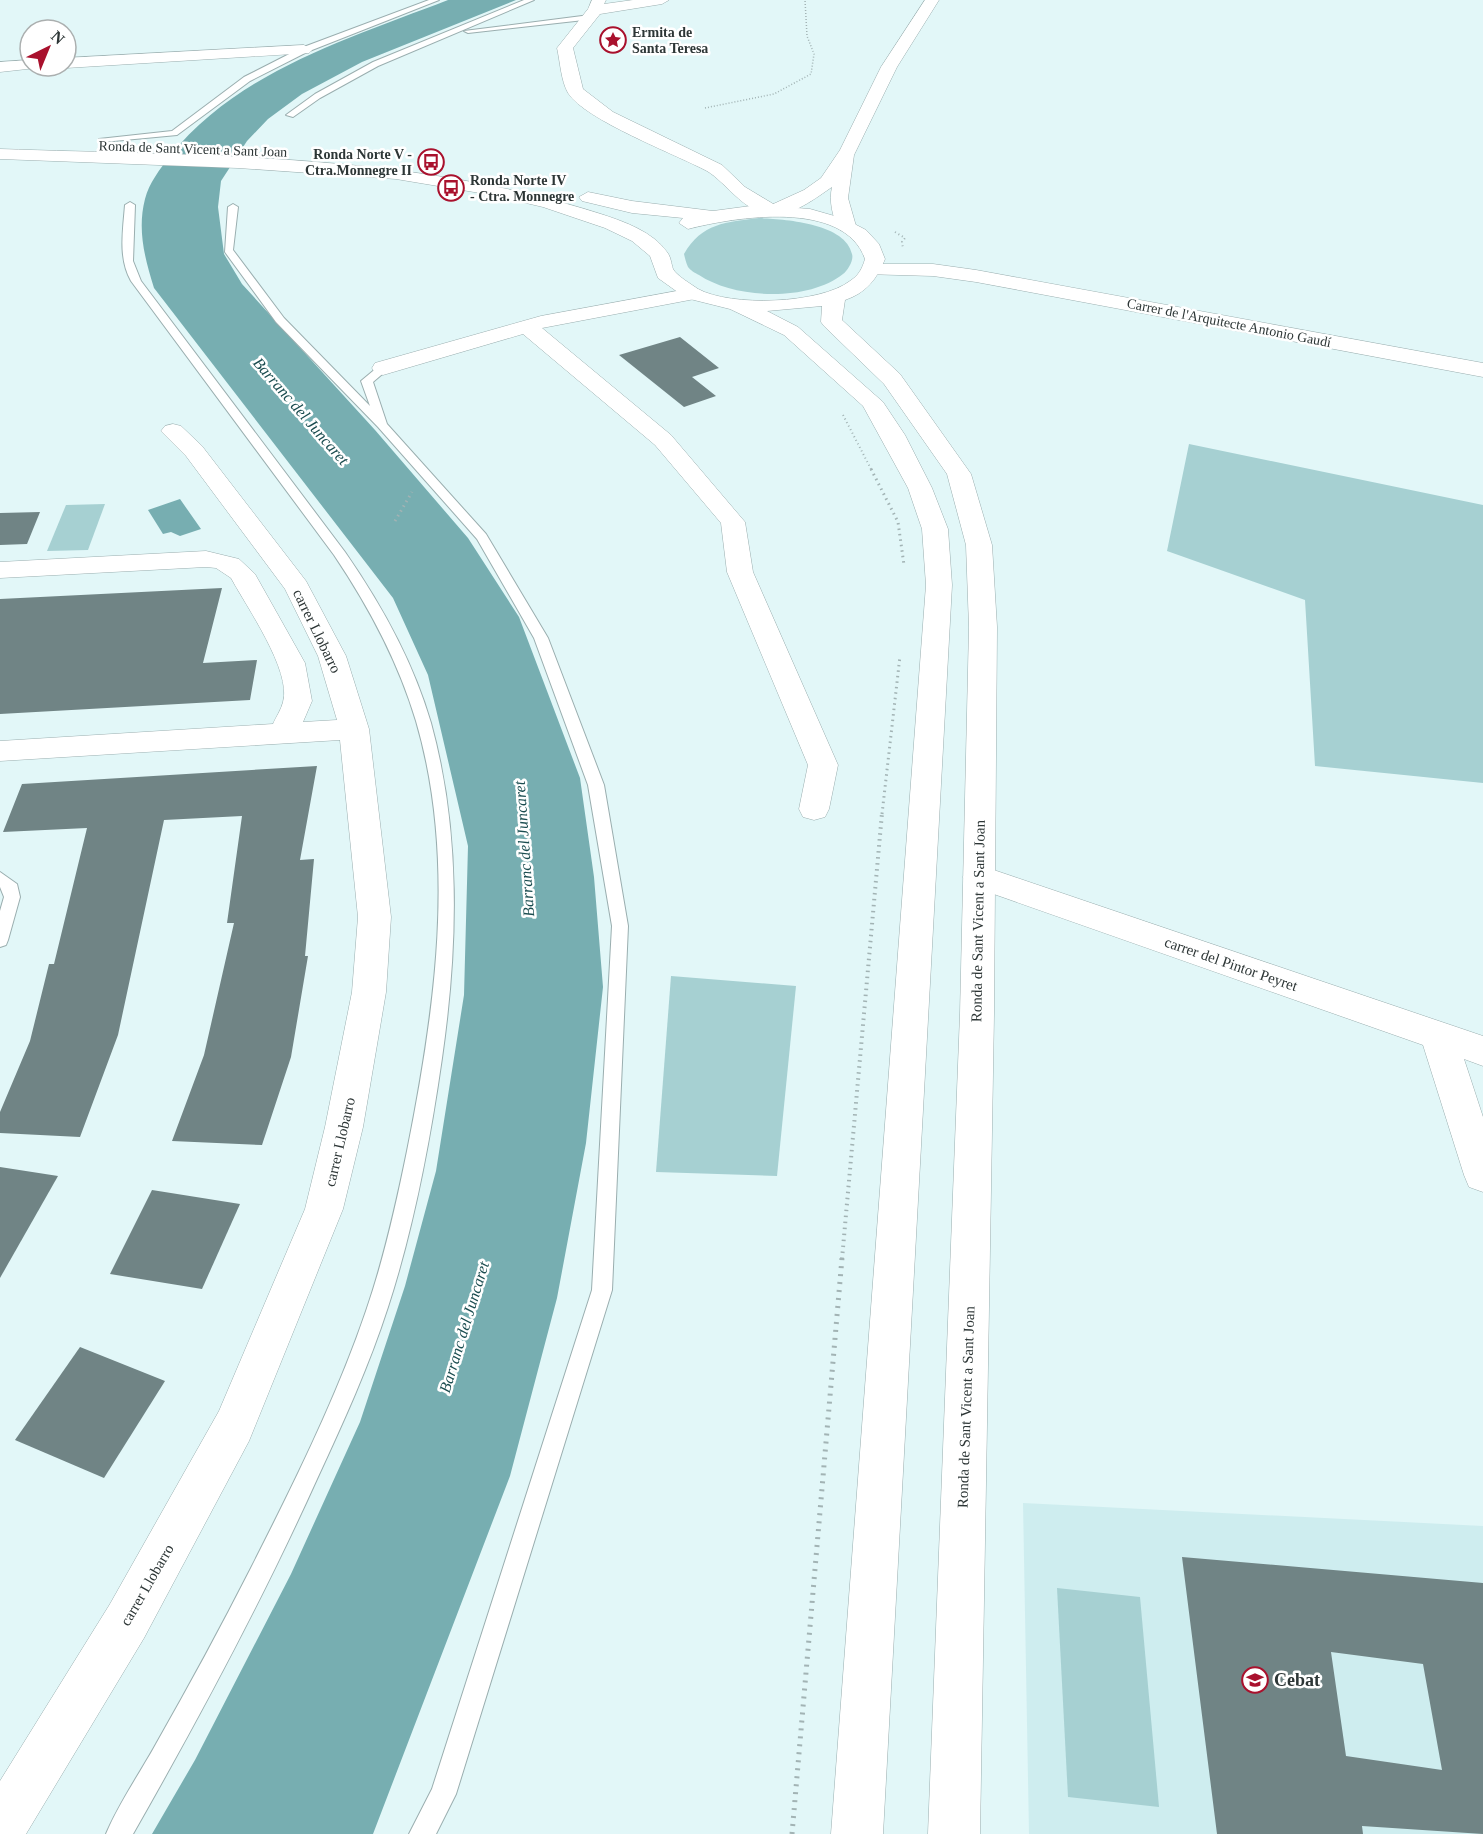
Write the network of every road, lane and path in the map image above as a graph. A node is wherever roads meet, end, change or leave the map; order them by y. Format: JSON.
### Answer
{"nodes":[{"id":1,"x":435,"y":0,"type":"edge"},
{"id":2,"x":530,"y":0,"type":"edge"},
{"id":3,"x":662,"y":0,"type":"edge"},
{"id":4,"x":804,"y":0,"type":"edge"},
{"id":5,"x":932,"y":0,"type":"edge"},
{"id":6,"x":594,"y":9,"type":"edge"},
{"id":7,"x":446,"y":33,"type":"junction"},
{"id":8,"x":304,"y":50,"type":"junction"},
{"id":9,"x":78,"y":62,"type":"edge"},
{"id":10,"x":18,"y":66,"type":"edge"},
{"id":11,"x":0,"y":67,"type":"edge"},
{"id":12,"x":705,"y":108,"type":"dead end"},
{"id":13,"x":290,"y":115,"type":"dead end"},
{"id":14,"x":103,"y":139,"type":"dead end"},
{"id":15,"x":0,"y":142,"type":"edge"},
{"id":16,"x":849,"y":150,"type":"junction"},
{"id":17,"x":129,"y":153,"type":"junction"},
{"id":18,"x":0,"y":154,"type":"edge"},
{"id":19,"x":243,"y":157,"type":"junction"},
{"id":20,"x":716,"y":169,"type":"junction"},
{"id":21,"x":130,"y":204,"type":"dead end"},
{"id":22,"x":233,"y":207,"type":"dead end"},
{"id":23,"x":773,"y":209,"type":"junction"},
{"id":24,"x":712,"y":215,"type":"junction"},
{"id":25,"x":847,"y":226,"type":"junction"},
{"id":26,"x":668,"y":241,"type":"junction"},
{"id":27,"x":887,"y":242,"type":"junction"},
{"id":28,"x":871,"y":270,"type":"junction"},
{"id":29,"x":976,"y":276,"type":"junction"},
{"id":30,"x":652,"y":278,"type":"junction"},
{"id":31,"x":693,"y":294,"type":"junction"},
{"id":32,"x":836,"y":295,"type":"junction"},
{"id":33,"x":737,"y":305,"type":"junction"},
{"id":34,"x":534,"y":324,"type":"junction"},
{"id":35,"x":383,"y":368,"type":"joint"},
{"id":36,"x":1483,"y":370,"type":"edge"},
{"id":37,"x":838,"y":409,"type":"dead end"},
{"id":38,"x":382,"y":425,"type":"junction"},
{"id":39,"x":174,"y":431,"type":"dead end"},
{"id":40,"x":0,"y":570,"type":"edge"},
{"id":41,"x":905,"y":577,"type":"dead end"},
{"id":42,"x":900,"y":654,"type":"dead end"},
{"id":43,"x":354,"y":729,"type":"junction"},
{"id":44,"x":284,"y":733,"type":"junction"},
{"id":45,"x":0,"y":751,"type":"edge"},
{"id":46,"x":813,"y":809,"type":"dead end"},
{"id":47,"x":979,"y":877,"type":"junction"},
{"id":48,"x":0,"y":878,"type":"edge"},
{"id":49,"x":0,"y":940,"type":"edge"},
{"id":50,"x":1438,"y":1035,"type":"junction"},
{"id":51,"x":1483,"y":1052,"type":"edge"},
{"id":52,"x":1483,"y":1175,"type":"edge"},
{"id":53,"x":0,"y":1828,"type":"edge"},
{"id":54,"x":119,"y":1834,"type":"edge"},
{"id":55,"x":422,"y":1834,"type":"edge"},
{"id":56,"x":792,"y":1834,"type":"edge"},
{"id":57,"x":857,"y":1834,"type":"edge"},
{"id":58,"x":954,"y":1834,"type":"edge"}],
"edges":[{"from":1,"to":8,"type":"lane"},
{"from":2,"to":7,"type":"lane"},
{"from":3,"to":6,"type":"street"},
{"from":4,"to":12,"type":"path"},
{"from":5,"to":16,"type":"street"},
{"from":6,"to":7,"type":"lane"},
{"from":6,"to":20,"type":"street"},
{"from":7,"to":13,"type":"lane"},
{"from":8,"to":9,"type":"street"},
{"from":8,"to":14,"type":"lane"},
{"from":10,"to":11,"type":"street"},
{"from":15,"to":17,"type":"street","name":"Ronda de Sant Vicent a Sant Joan"},
{"from":16,"to":23,"type":"street"},
{"from":16,"to":25,"type":"street"},
{"from":17,"to":18,"type":"street","name":"Ronda de Sant Vicent a Sant Joan"},
{"from":17,"to":19,"type":"street","name":"Ronda de Sant Vicent a Sant Joan"},
{"from":19,"to":24,"type":"street","name":"Ronda de Sant Vicent a Sant Joan"},
{"from":19,"to":26,"type":"street","name":"Ronda de Sant Vicent a Sant Joan"},
{"from":20,"to":23,"type":"street"},
{"from":20,"to":24,"type":"street"},
{"from":21,"to":54,"type":"lane"},
{"from":22,"to":38,"type":"lane"},
{"from":23,"to":24,"type":"street","name":"Ronda de Sant Vicent a Sant Joan"},
{"from":23,"to":25,"type":"street","name":"Ronda de Sant Vicent a Sant Joan"},
{"from":24,"to":26,"type":"street","name":"Ronda de Sant Vicent a Sant Joan"},
{"from":25,"to":27,"type":"street","name":"Ronda de Sant Vicent a Sant Joan"},
{"from":26,"to":30,"type":"street"},
{"from":27,"to":28,"type":"street"},
{"from":27,"to":29,"type":"street","name":"Carrer de l'Arquitecte Antonio Gaudí"},
{"from":28,"to":29,"type":"street","name":"Carrer de l'Arquitecte Antonio Gaudí"},
{"from":28,"to":32,"type":"street"},
{"from":29,"to":36,"type":"street","name":"Carrer de l'Arquitecte Antonio Gaudí"},
{"from":30,"to":31,"type":"street"},
{"from":30,"to":34,"type":"street"},
{"from":31,"to":33,"type":"street"},
{"from":31,"to":34,"type":"street"},
{"from":32,"to":33,"type":"street"},
{"from":32,"to":47,"type":"street","name":"Ronda de Sant Vicent a Sant Joan"},
{"from":33,"to":57,"type":"street"},
{"from":34,"to":35,"type":"street"},
{"from":34,"to":46,"type":"street"},
{"from":35,"to":38,"type":"lane"},
{"from":37,"to":41,"type":"path"},
{"from":38,"to":55,"type":"lane"},
{"from":39,"to":43,"type":"street","name":"carrer Llobarro"},
{"from":40,"to":44,"type":"street"},
{"from":42,"to":56,"type":"path"},
{"from":43,"to":44,"type":"street"},
{"from":43,"to":53,"type":"street","name":"carrer Llobarro"},
{"from":44,"to":45,"type":"street"},
{"from":47,"to":50,"type":"street","name":"carrer del Pintor Peyret"},
{"from":47,"to":58,"type":"street","name":"Ronda de Sant Vicent a Sant Joan"},
{"from":48,"to":49,"type":"lane"},
{"from":50,"to":51,"type":"street","name":"carrer del Pintor Peyret"},
{"from":50,"to":52,"type":"street"}]}
